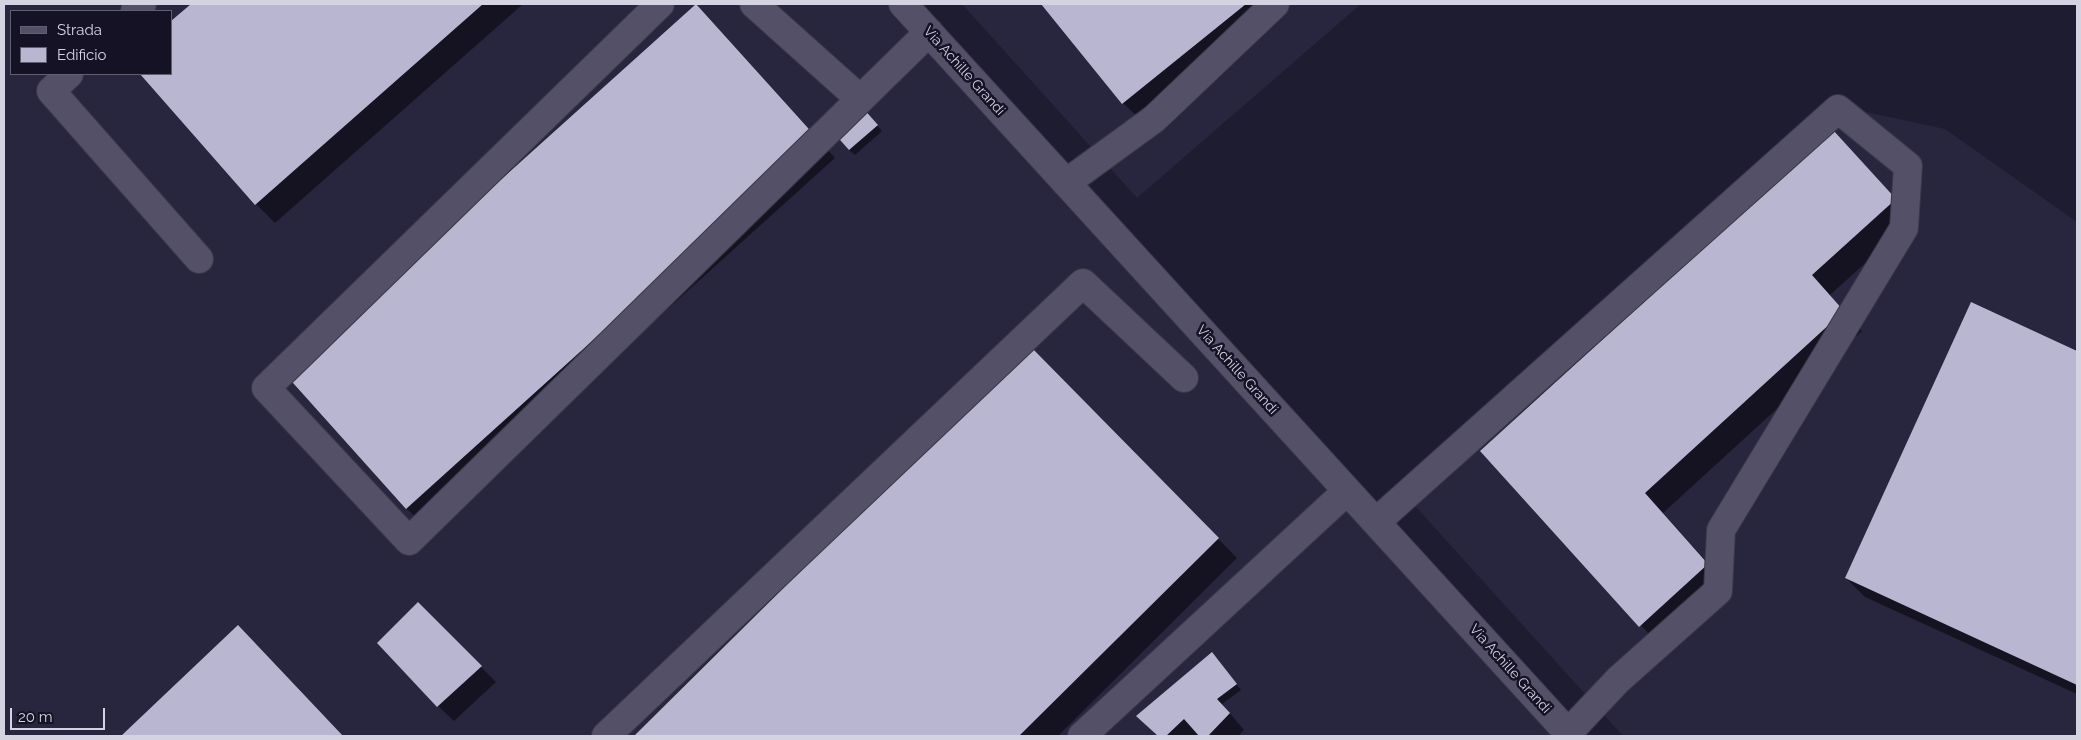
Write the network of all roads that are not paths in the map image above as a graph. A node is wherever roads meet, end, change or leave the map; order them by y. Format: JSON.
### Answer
{"nodes":[{"id":1,"x":660,"y":4,"type":"edge"},
{"id":2,"x":754,"y":4,"type":"edge"},
{"id":3,"x":902,"y":4,"type":"edge"},
{"id":4,"x":1275,"y":4,"type":"edge"},
{"id":5,"x":929,"y":32,"type":"junction"},
{"id":6,"x":68,"y":75,"type":"edge"},
{"id":7,"x":860,"y":99,"type":"junction"},
{"id":8,"x":1066,"y":183,"type":"junction"},
{"id":9,"x":199,"y":258,"type":"dead end"},
{"id":10,"x":1184,"y":378,"type":"dead end"},
{"id":11,"x":1347,"y":491,"type":"junction"},
{"id":12,"x":1376,"y":522,"type":"junction"},
{"id":13,"x":1569,"y":734,"type":"edge"},
{"id":14,"x":606,"y":736,"type":"edge"},
{"id":15,"x":1082,"y":736,"type":"edge"}],
"edges":[{"from":1,"to":7,"type":"street"},
{"from":2,"to":7,"type":"street"},
{"from":3,"to":5,"type":"street","name":"Via Achille Grandi"},
{"from":4,"to":8,"type":"street"},
{"from":5,"to":7,"type":"street"},
{"from":5,"to":8,"type":"street","name":"Via Achille Grandi"},
{"from":6,"to":9,"type":"street"},
{"from":8,"to":11,"type":"street","name":"Via Achille Grandi"},
{"from":10,"to":14,"type":"street"},
{"from":11,"to":12,"type":"street","name":"Via Achille Grandi"},
{"from":11,"to":15,"type":"street"},
{"from":12,"to":13,"type":"street","name":"Via Achille Grandi"},
{"from":12,"to":13,"type":"street"}]}
